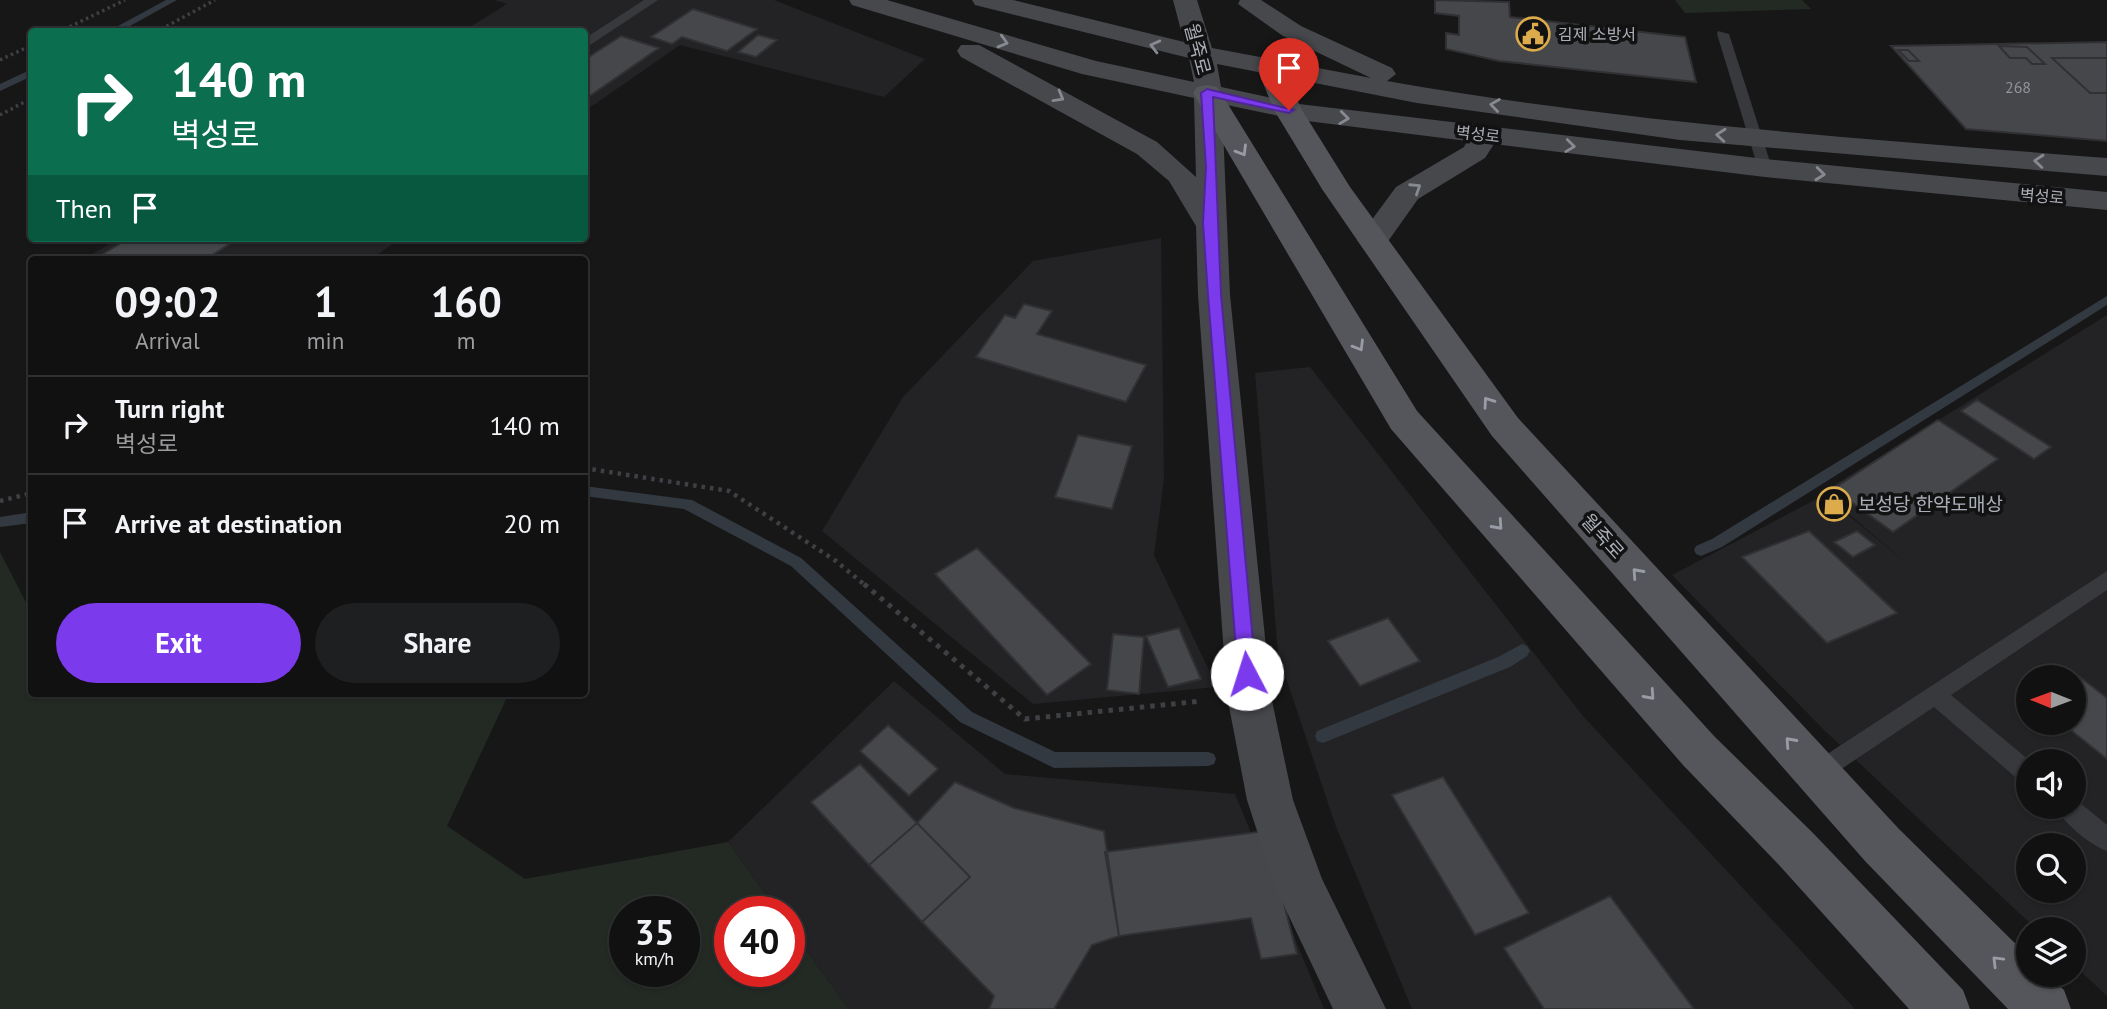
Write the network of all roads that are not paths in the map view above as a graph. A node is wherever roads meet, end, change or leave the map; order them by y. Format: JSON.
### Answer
{"nodes":[{"id":1,"x":652,"y":0,"type":"edge"},
{"id":2,"x":861,"y":0,"type":"edge"},
{"id":3,"x":984,"y":0,"type":"edge"},
{"id":4,"x":1185,"y":0,"type":"edge"},
{"id":5,"x":1249,"y":2,"type":"edge"},
{"id":6,"x":1079,"y":3,"type":"dead end"},
{"id":7,"x":1016,"y":9,"type":"junction"},
{"id":8,"x":890,"y":10,"type":"junction"},
{"id":9,"x":1723,"y":34,"type":"dead end"},
{"id":10,"x":588,"y":42,"type":"edge"},
{"id":11,"x":1270,"y":68,"type":"junction"},
{"id":12,"x":1203,"y":74,"type":"junction"},
{"id":13,"x":1444,"y":97,"type":"junction"},
{"id":14,"x":1289,"y":110,"type":"junction"},
{"id":15,"x":1484,"y":135,"type":"junction"},
{"id":16,"x":1755,"y":138,"type":"junction"},
{"id":17,"x":2107,"y":167,"type":"edge"},
{"id":18,"x":1765,"y":168,"type":"junction"},
{"id":19,"x":2107,"y":201,"type":"edge"},
{"id":20,"x":1210,"y":223,"type":"junction"},
{"id":21,"x":1373,"y":240,"type":"junction"},
{"id":22,"x":2107,"y":579,"type":"edge"},
{"id":23,"x":1934,"y":694,"type":"junction"},
{"id":24,"x":2016,"y":764,"type":"edge"},
{"id":25,"x":1817,"y":773,"type":"junction"},
{"id":26,"x":2082,"y":819,"type":"edge"},
{"id":27,"x":2107,"y":840,"type":"edge"},
{"id":28,"x":1360,"y":1009,"type":"edge"},
{"id":29,"x":1944,"y":1009,"type":"edge"},
{"id":30,"x":2045,"y":1009,"type":"edge"}],
"edges":[{"from":1,"to":10,"type":"lane"},
{"from":2,"to":8,"type":"main road","name":"벽성로"},
{"from":3,"to":7,"type":"main road","name":"벽성로"},
{"from":4,"to":12,"type":"main road","name":"월죽로"},
{"from":5,"to":11,"type":"main road","name":"월죽로"},
{"from":5,"to":13,"type":"main road"},
{"from":6,"to":7,"type":"main road"},
{"from":12,"to":7,"type":"main road","name":"벽성로","one_way":true},
{"from":8,"to":12,"type":"main road","name":"벽성로","one_way":true},
{"from":8,"to":20,"type":"main road","one_way":true},
{"from":9,"to":16,"type":"lane"},
{"from":11,"to":12,"type":"main road","name":"벽성로"},
{"from":11,"to":13,"type":"main road","name":"벽성로"},
{"from":11,"to":14,"type":"main road","name":"월죽로"},
{"from":12,"to":14,"type":"main road","name":"벽성로"},
{"from":12,"to":20,"type":"main road"},
{"from":12,"to":29,"type":"main road","name":"월죽로","one_way":true},
{"from":16,"to":13,"type":"main road","name":"벽성로","one_way":true},
{"from":14,"to":15,"type":"main road","name":"벽성로","one_way":true},
{"from":14,"to":21,"type":"main road","name":"월죽로"},
{"from":15,"to":18,"type":"main road","name":"벽성로","one_way":true},
{"from":21,"to":15,"type":"main road","one_way":true},
{"from":17,"to":16,"type":"main road","name":"벽성로","one_way":true},
{"from":16,"to":18,"type":"lane"},
{"from":18,"to":19,"type":"main road","name":"벽성로","one_way":true},
{"from":20,"to":28,"type":"main road"},
{"from":25,"to":21,"type":"main road","name":"월죽로","one_way":true},
{"from":22,"to":23,"type":"lane"},
{"from":23,"to":24,"type":"lane"},
{"from":23,"to":25,"type":"lane"},
{"from":30,"to":25,"type":"main road","name":"월죽로","one_way":true},
{"from":26,"to":27,"type":"lane"}]}
